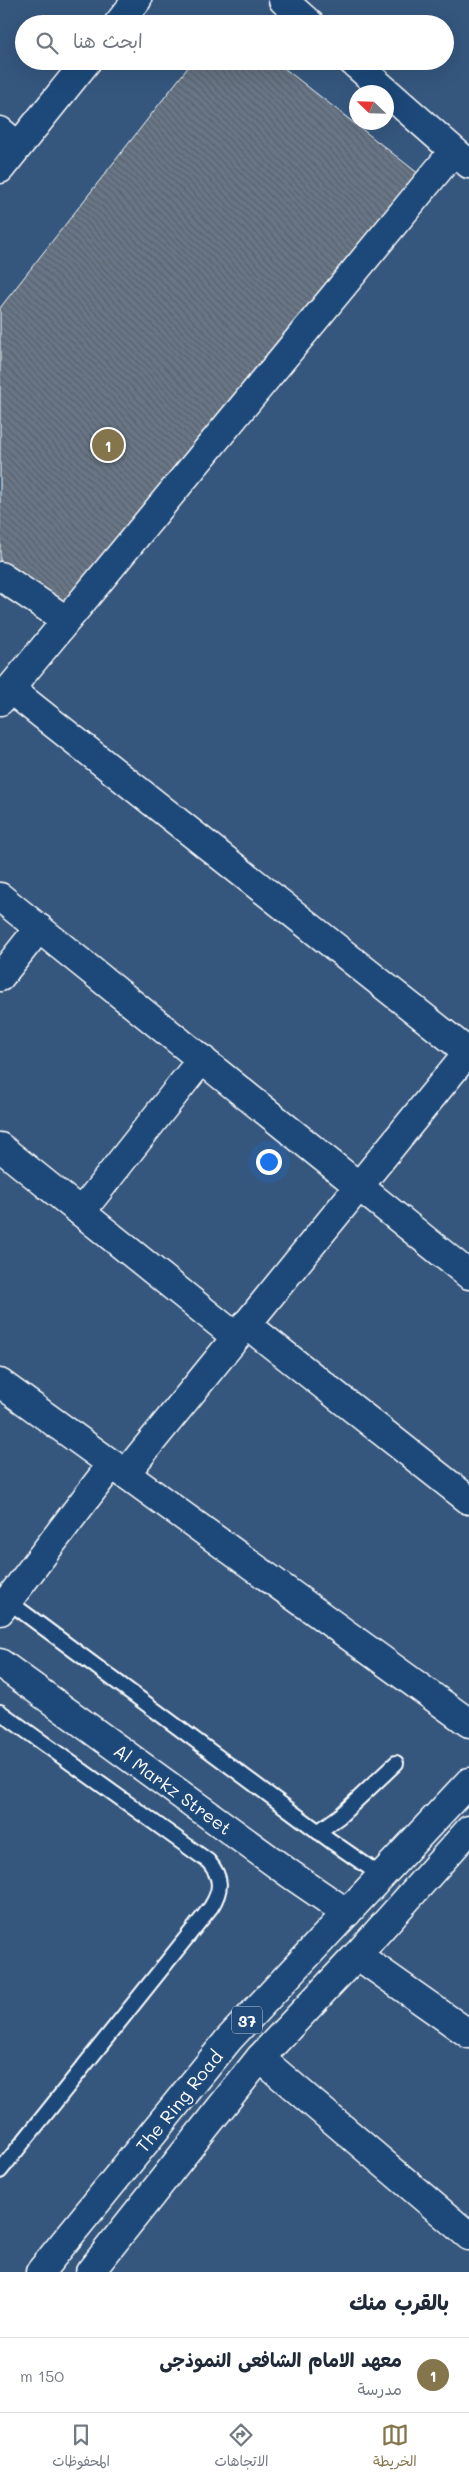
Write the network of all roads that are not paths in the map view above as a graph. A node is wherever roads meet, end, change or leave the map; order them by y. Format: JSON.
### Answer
{"nodes":[{"id":1,"x":137,"y":0,"type":"edge"},
{"id":2,"x":283,"y":0,"type":"edge"},
{"id":3,"x":125,"y":15,"type":"edge"},
{"id":4,"x":300,"y":15,"type":"edge"},
{"id":5,"x":78,"y":70,"type":"edge"},
{"id":6,"x":362,"y":70,"type":"edge"},
{"id":7,"x":9,"y":139,"type":"edge"},
{"id":8,"x":461,"y":158,"type":"edge"},
{"id":9,"x":0,"y":169,"type":"edge"},
{"id":10,"x":0,"y":576,"type":"edge"},
{"id":11,"x":66,"y":620,"type":"junction"},
{"id":12,"x":5,"y":695,"type":"edge"},
{"id":13,"x":0,"y":896,"type":"edge"},
{"id":14,"x":39,"y":928,"type":"junction"},
{"id":15,"x":0,"y":977,"type":"edge"},
{"id":16,"x":468,"y":1053,"type":"edge"},
{"id":17,"x":202,"y":1059,"type":"junction"},
{"id":18,"x":0,"y":1147,"type":"edge"},
{"id":19,"x":359,"y":1186,"type":"junction"},
{"id":20,"x":81,"y":1212,"type":"junction"},
{"id":21,"x":469,"y":1275,"type":"edge"},
{"id":22,"x":241,"y":1331,"type":"junction"},
{"id":23,"x":0,"y":1382,"type":"edge"},
{"id":24,"x":119,"y":1469,"type":"junction"},
{"id":25,"x":469,"y":1500,"type":"edge"},
{"id":26,"x":4,"y":1606,"type":"edge"},
{"id":27,"x":0,"y":1664,"type":"edge"},
{"id":28,"x":0,"y":1712,"type":"edge"},
{"id":29,"x":469,"y":1723,"type":"edge"},
{"id":30,"x":396,"y":1763,"type":"dead end"},
{"id":31,"x":469,"y":1782,"type":"edge"},
{"id":32,"x":469,"y":1830,"type":"edge"},
{"id":33,"x":318,"y":1832,"type":"junction"},
{"id":34,"x":383,"y":1877,"type":"junction"},
{"id":35,"x":347,"y":1913,"type":"junction"},
{"id":36,"x":357,"y":1955,"type":"junction"},
{"id":37,"x":469,"y":2034,"type":"edge"},
{"id":38,"x":260,"y":2058,"type":"junction"},
{"id":39,"x":0,"y":2171,"type":"edge"},
{"id":40,"x":469,"y":2236,"type":"edge"},
{"id":41,"x":40,"y":2272,"type":"edge"},
{"id":42,"x":90,"y":2272,"type":"edge"}],
"edges":[{"from":1,"to":3,"type":"street"},
{"from":2,"to":4,"type":"street"},
{"from":5,"to":7,"type":"street"},
{"from":6,"to":8,"type":"street"},
{"from":7,"to":9,"type":"street"},
{"from":8,"to":11,"type":"street"},
{"from":10,"to":11,"type":"street"},
{"from":11,"to":12,"type":"street"},
{"from":12,"to":16,"type":"street"},
{"from":13,"to":14,"type":"street"},
{"from":14,"to":15,"type":"street"},
{"from":14,"to":17,"type":"street"},
{"from":16,"to":19,"type":"street"},
{"from":17,"to":19,"type":"street"},
{"from":17,"to":20,"type":"street"},
{"from":18,"to":20,"type":"street"},
{"from":19,"to":21,"type":"street"},
{"from":19,"to":22,"type":"street"},
{"from":20,"to":22,"type":"street"},
{"from":22,"to":24,"type":"street"},
{"from":22,"to":25,"type":"street"},
{"from":23,"to":24,"type":"street"},
{"from":24,"to":26,"type":"street"},
{"from":24,"to":29,"type":"street"},
{"from":26,"to":33,"type":"lane"},
{"from":27,"to":35,"type":"street","name":"Al Markz Street"},
{"from":28,"to":39,"type":"lane"},
{"from":30,"to":33,"type":"lane"},
{"from":31,"to":34,"type":"street","name":"The Ring Road","number":"37"},
{"from":32,"to":36,"type":"street","name":"The Ring Road","number":"37"},
{"from":33,"to":34,"type":"lane"},
{"from":34,"to":35,"type":"street","name":"The Ring Road","number":"37"},
{"from":35,"to":41,"type":"street","name":"The Ring Road","number":"37"},
{"from":36,"to":37,"type":"street"},
{"from":36,"to":38,"type":"street","name":"The Ring Road","number":"37"},
{"from":38,"to":40,"type":"street"},
{"from":38,"to":42,"type":"street","name":"The Ring Road","number":"37"}]}
